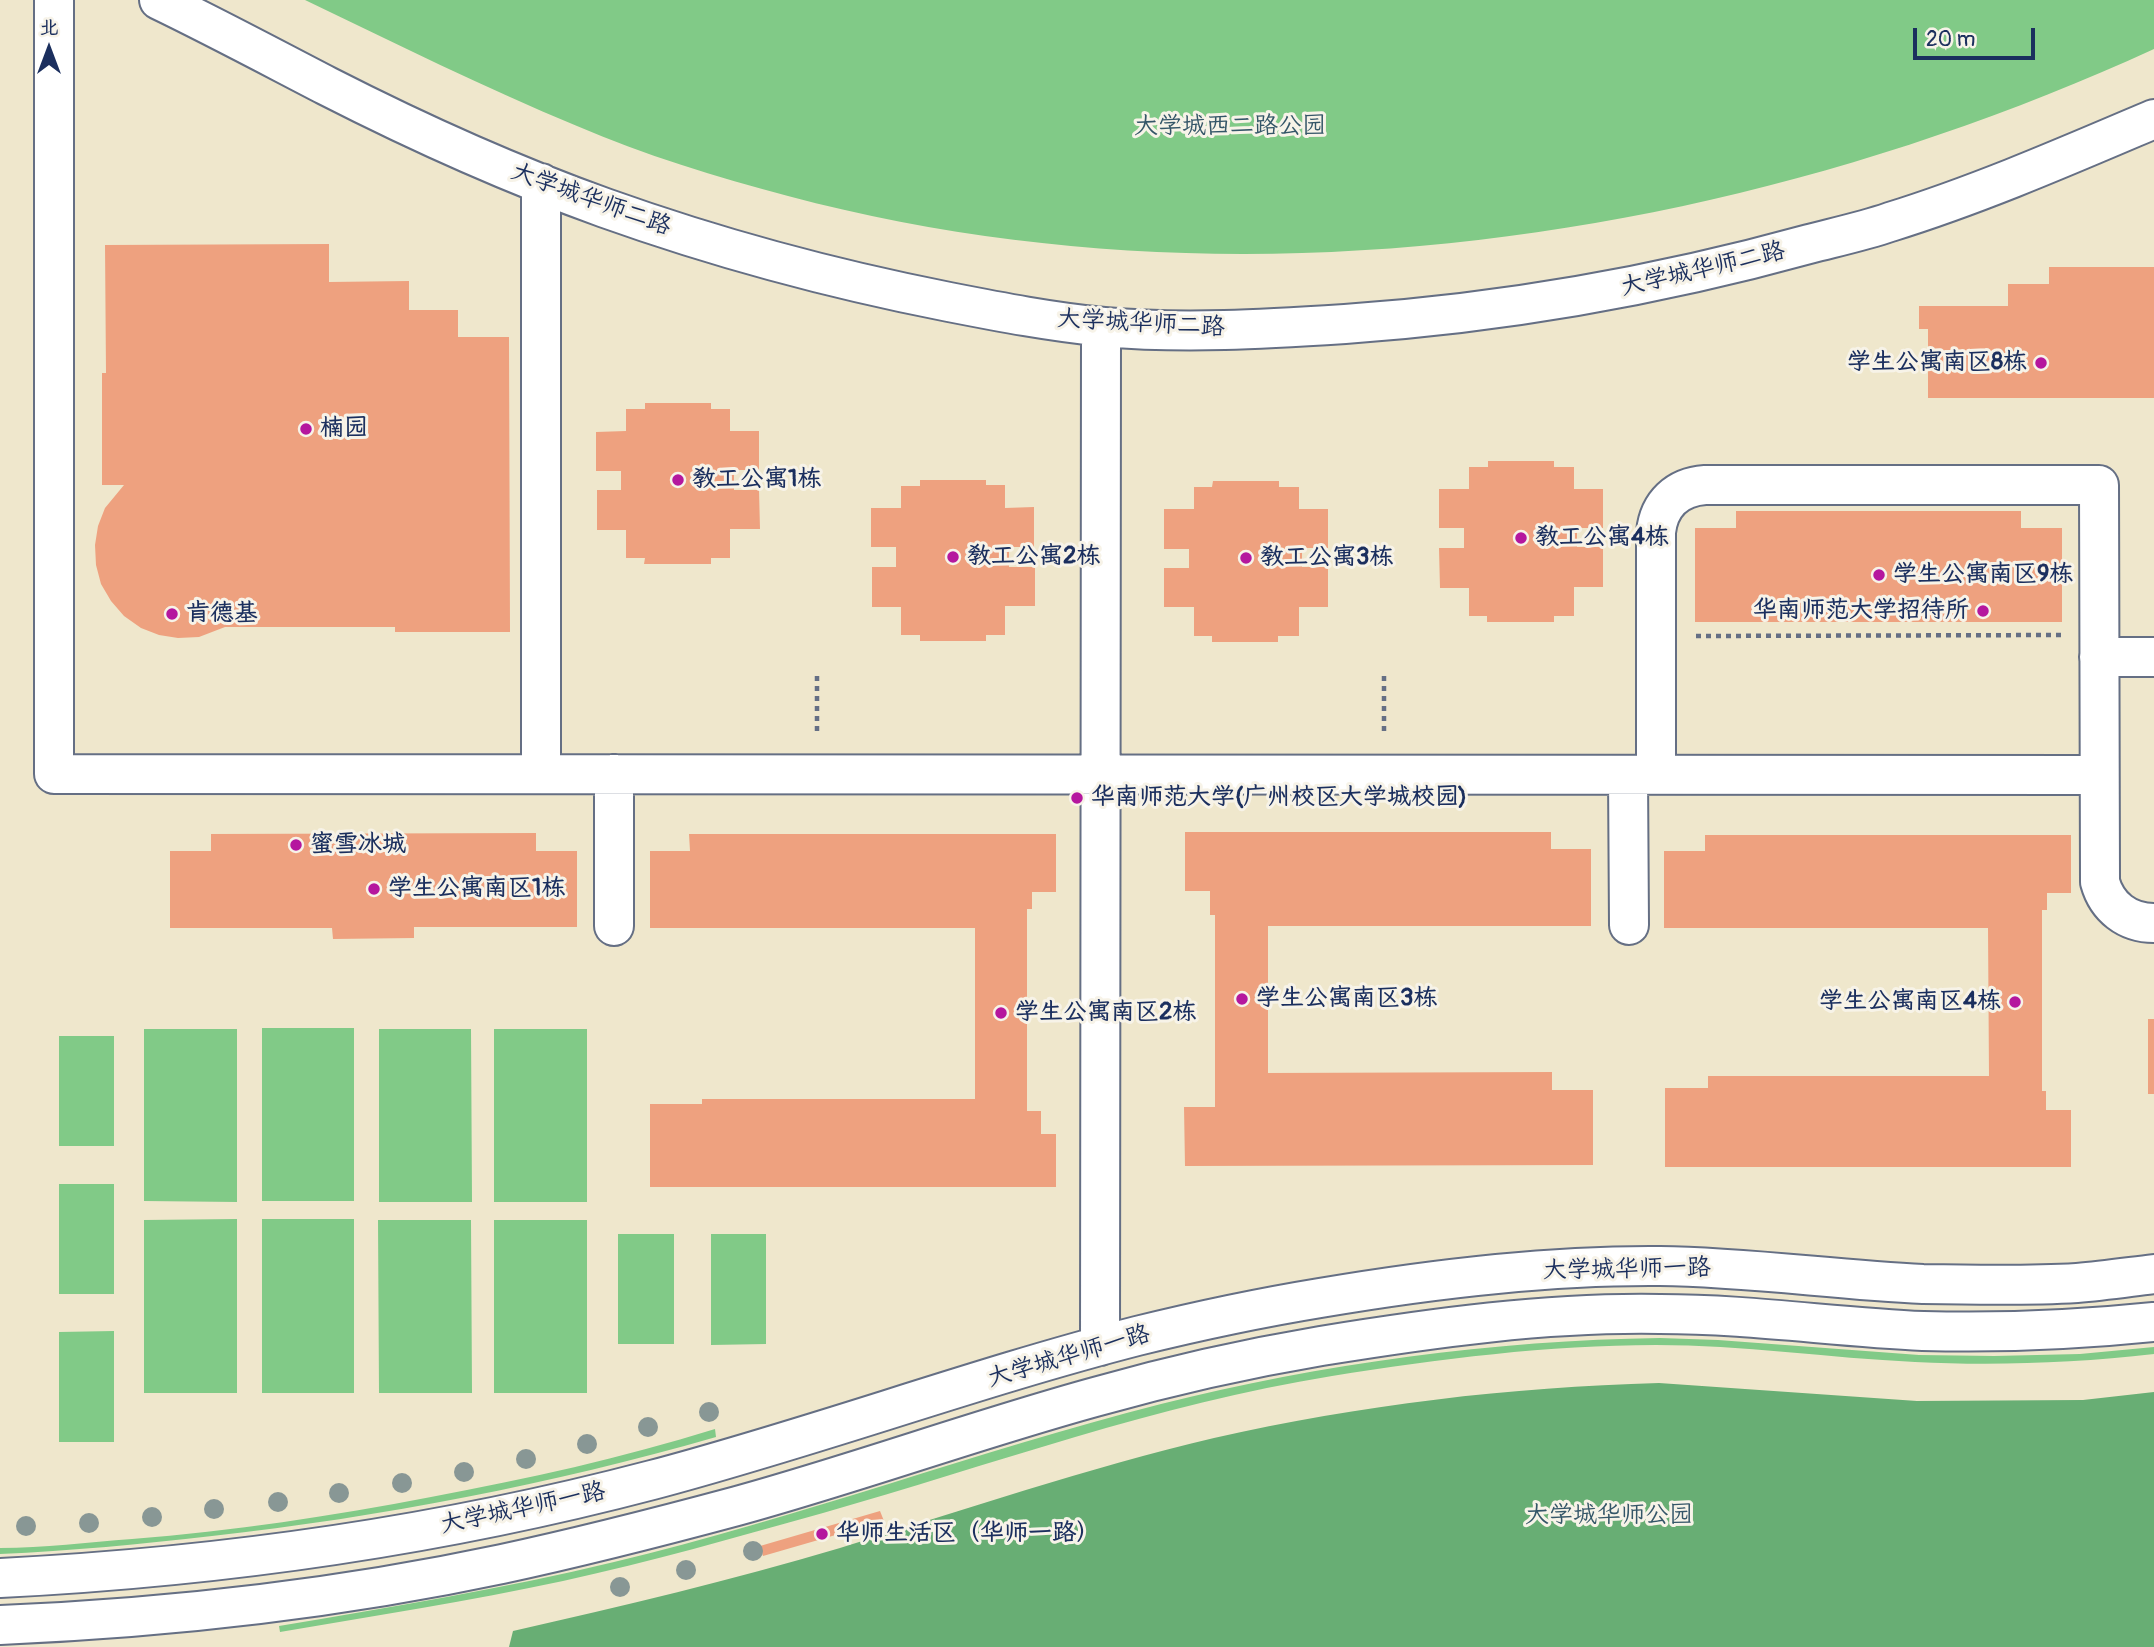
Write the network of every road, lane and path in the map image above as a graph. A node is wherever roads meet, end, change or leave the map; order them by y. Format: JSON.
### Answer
{"nodes":[{"id":1,"x":54,"y":0,"type":"edge"},
{"id":2,"x":159,"y":0,"type":"edge"},
{"id":3,"x":2154,"y":119,"type":"edge"},
{"id":4,"x":541,"y":183,"type":"junction"},
{"id":5,"x":1101,"y":327,"type":"junction"},
{"id":6,"x":1656,"y":636,"type":"junction"},
{"id":7,"x":2099,"y":646,"type":"junction"},
{"id":8,"x":2154,"y":657,"type":"edge"},
{"id":9,"x":817,"y":676,"type":"dead end"},
{"id":10,"x":1384,"y":676,"type":"dead end"},
{"id":11,"x":541,"y":774,"type":"junction"},
{"id":12,"x":614,"y":774,"type":"junction"},
{"id":13,"x":817,"y":774,"type":"junction"},
{"id":14,"x":1100,"y":774,"type":"junction"},
{"id":15,"x":1384,"y":775,"type":"junction"},
{"id":16,"x":1642,"y":775,"type":"junction"},
{"id":17,"x":2099,"y":775,"type":"junction"},
{"id":18,"x":2154,"y":923,"type":"edge"},
{"id":19,"x":1629,"y":925,"type":"dead end"},
{"id":20,"x":614,"y":926,"type":"dead end"},
{"id":21,"x":2154,"y":1274,"type":"edge"},
{"id":22,"x":2154,"y":1322,"type":"edge"},
{"id":23,"x":1100,"y":1346,"type":"junction"},
{"id":24,"x":0,"y":1578,"type":"edge"},
{"id":25,"x":0,"y":1625,"type":"edge"}],
"edges":[{"from":1,"to":11,"type":"street"},
{"from":2,"to":4,"type":"street","name":"大学城华师二路"},
{"from":3,"to":5,"type":"street","name":"大学城华师二路"},
{"from":4,"to":5,"type":"street","name":"大学城华师二路"},
{"from":4,"to":11,"type":"street"},
{"from":5,"to":14,"type":"street"},
{"from":6,"to":7,"type":"path"},
{"from":6,"to":7,"type":"street"},
{"from":6,"to":16,"type":"street"},
{"from":7,"to":8,"type":"street"},
{"from":7,"to":17,"type":"street"},
{"from":9,"to":13,"type":"path"},
{"from":10,"to":15,"type":"path"},
{"from":11,"to":12,"type":"street"},
{"from":12,"to":13,"type":"street"},
{"from":12,"to":20,"type":"street"},
{"from":13,"to":14,"type":"street"},
{"from":14,"to":15,"type":"street"},
{"from":14,"to":23,"type":"street"},
{"from":15,"to":16,"type":"street"},
{"from":16,"to":17,"type":"street"},
{"from":16,"to":19,"type":"street"},
{"from":17,"to":18,"type":"street"},
{"from":21,"to":23,"type":"street","name":"大学城华师一路"},
{"from":22,"to":25,"type":"street","name":"大学城华师一路"},
{"from":23,"to":24,"type":"street","name":"大学城华师一路"}]}
